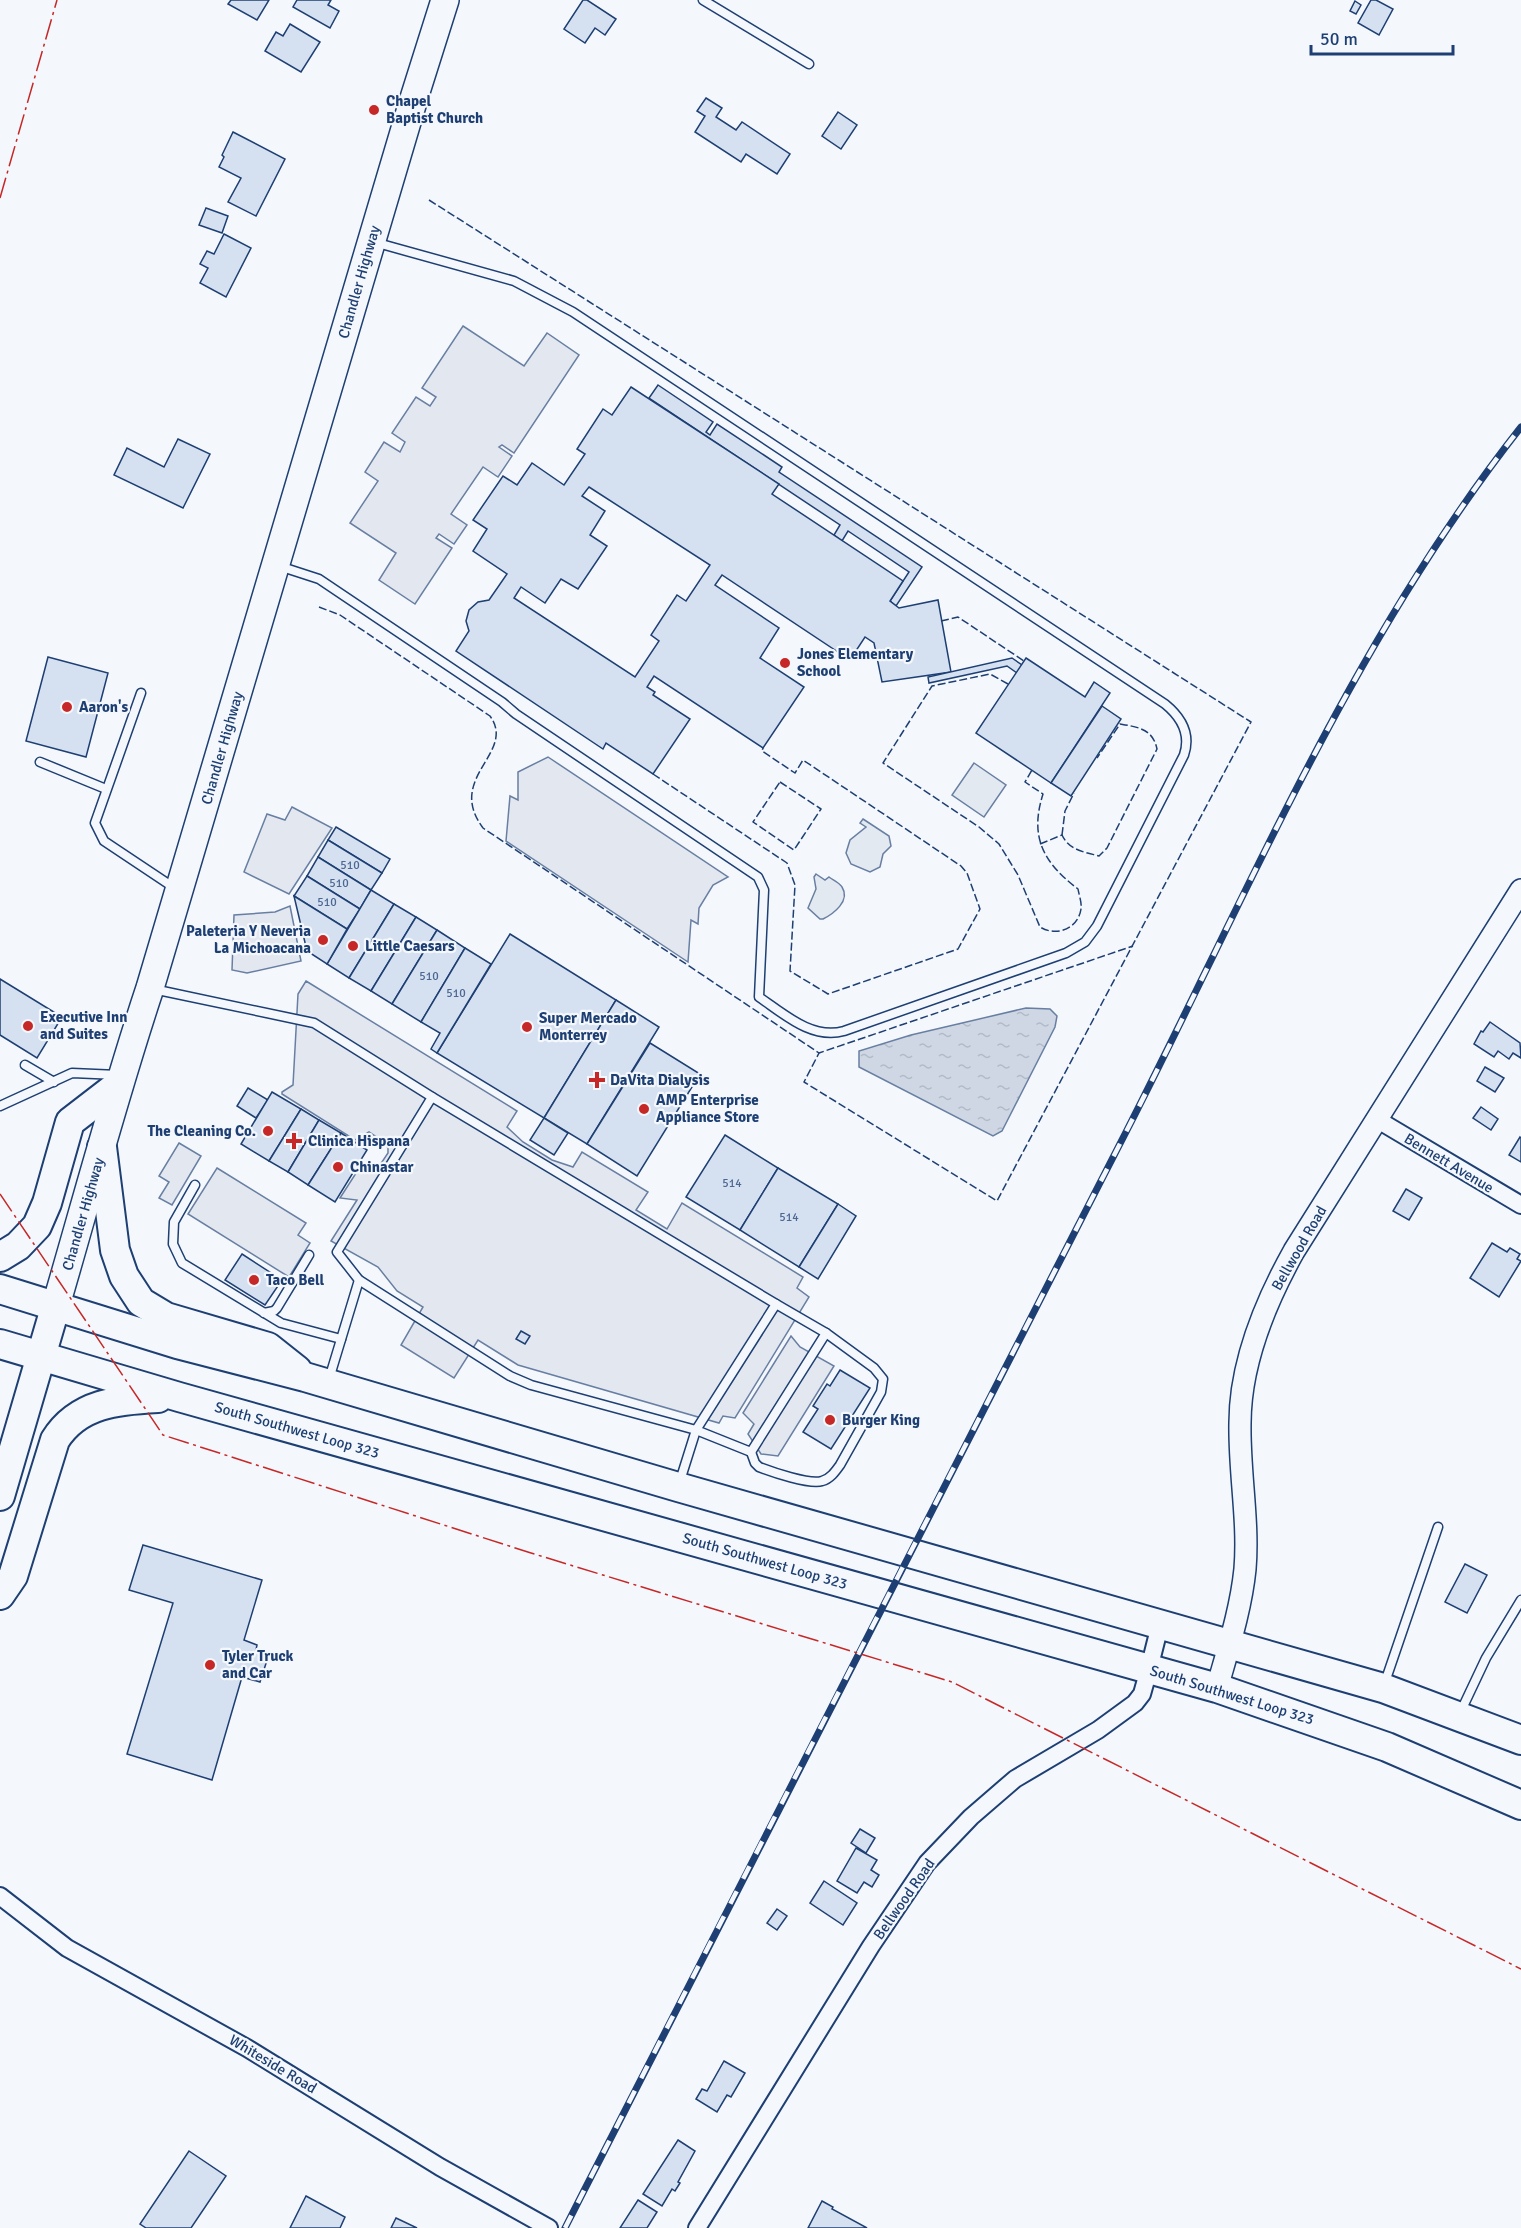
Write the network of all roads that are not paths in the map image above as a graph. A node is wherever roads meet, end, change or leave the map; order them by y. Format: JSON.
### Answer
{"nodes":[{"id":1,"x":445,"y":0,"type":"edge"},
{"id":2,"x":703,"y":0,"type":"edge"},
{"id":3,"x":809,"y":64,"type":"dead end"},
{"id":4,"x":371,"y":241,"type":"junction"},
{"id":5,"x":276,"y":565,"type":"junction"},
{"id":6,"x":141,"y":693,"type":"dead end"},
{"id":7,"x":40,"y":762,"type":"dead end"},
{"id":8,"x":106,"y":789,"type":"junction"},
{"id":9,"x":179,"y":891,"type":"junction"},
{"id":10,"x":1521,"y":891,"type":"edge"},
{"id":11,"x":150,"y":988,"type":"junction"},
{"id":12,"x":25,"y":1065,"type":"dead end"},
{"id":13,"x":120,"y":1080,"type":"junction"},
{"id":14,"x":54,"y":1082,"type":"junction"},
{"id":15,"x":432,"y":1097,"type":"junction"},
{"id":16,"x":0,"y":1106,"type":"edge"},
{"id":17,"x":1378,"y":1120,"type":"junction"},
{"id":18,"x":102,"y":1147,"type":"junction"},
{"id":19,"x":195,"y":1185,"type":"dead end"},
{"id":20,"x":1521,"y":1205,"type":"edge"},
{"id":21,"x":309,"y":1255,"type":"dead end"},
{"id":22,"x":0,"y":1257,"type":"edge"},
{"id":23,"x":359,"y":1280,"type":"junction"},
{"id":24,"x":0,"y":1289,"type":"edge"},
{"id":25,"x":776,"y":1304,"type":"junction"},
{"id":26,"x":56,"y":1305,"type":"junction"},
{"id":27,"x":264,"y":1313,"type":"junction"},
{"id":28,"x":826,"y":1333,"type":"junction"},
{"id":29,"x":341,"y":1339,"type":"junction"},
{"id":30,"x":0,"y":1344,"type":"edge"},
{"id":31,"x":42,"y":1356,"type":"junction"},
{"id":32,"x":316,"y":1381,"type":"junction"},
{"id":33,"x":179,"y":1397,"type":"junction"},
{"id":34,"x":696,"y":1430,"type":"junction"},
{"id":35,"x":751,"y":1452,"type":"junction"},
{"id":36,"x":678,"y":1487,"type":"junction"},
{"id":37,"x":0,"y":1496,"type":"edge"},
{"id":38,"x":1438,"y":1527,"type":"dead end"},
{"id":39,"x":0,"y":1595,"type":"edge"},
{"id":40,"x":1521,"y":1600,"type":"edge"},
{"id":41,"x":1160,"y":1625,"type":"junction"},
{"id":42,"x":1229,"y":1644,"type":"junction"},
{"id":43,"x":1149,"y":1669,"type":"junction"},
{"id":44,"x":1217,"y":1688,"type":"junction"},
{"id":45,"x":1383,"y":1688,"type":"junction"},
{"id":46,"x":1459,"y":1716,"type":"junction"},
{"id":47,"x":1521,"y":1740,"type":"edge"},
{"id":48,"x":1521,"y":1805,"type":"edge"},
{"id":49,"x":0,"y":1896,"type":"edge"},
{"id":50,"x":549,"y":2228,"type":"edge"},
{"id":51,"x":697,"y":2228,"type":"edge"}],
"edges":[{"from":1,"to":4,"type":"main road","name":"Chandler Highway"},
{"from":2,"to":3,"type":"lane"},
{"from":4,"to":5,"type":"main road","name":"Chandler Highway"},
{"from":4,"to":5,"type":"lane"},
{"from":5,"to":9,"type":"main road","name":"Chandler Highway"},
{"from":6,"to":8,"type":"lane"},
{"from":7,"to":8,"type":"lane"},
{"from":8,"to":9,"type":"lane"},
{"from":9,"to":11,"type":"main road","name":"Chandler Highway"},
{"from":10,"to":17,"type":"street","name":"Bellwood Road"},
{"from":11,"to":13,"type":"main road","name":"Chandler Highway"},
{"from":11,"to":15,"type":"lane"},
{"from":12,"to":14,"type":"lane"},
{"from":13,"to":14,"type":"lane"},
{"from":13,"to":18,"type":"main road","name":"Chandler Highway"},
{"from":13,"to":22,"type":"highway"},
{"from":14,"to":16,"type":"lane"},
{"from":15,"to":23,"type":"lane"},
{"from":15,"to":25,"type":"lane"},
{"from":17,"to":20,"type":"street","name":"Bennett Avenue"},
{"from":17,"to":42,"type":"street","name":"Bellwood Road"},
{"from":18,"to":26,"type":"main road","name":"Chandler Highway"},
{"from":18,"to":32,"type":"highway"},
{"from":19,"to":27,"type":"lane"},
{"from":21,"to":27,"type":"lane"},
{"from":23,"to":29,"type":"lane"},
{"from":23,"to":34,"type":"lane"},
{"from":24,"to":26,"type":"highway"},
{"from":25,"to":28,"type":"lane"},
{"from":25,"to":34,"type":"lane"},
{"from":26,"to":31,"type":"highway","name":"Chandler Highway"},
{"from":26,"to":32,"type":"highway"},
{"from":27,"to":29,"type":"lane"},
{"from":28,"to":35,"type":"lane"},
{"from":28,"to":35,"type":"lane"},
{"from":29,"to":32,"type":"lane"},
{"from":30,"to":31,"type":"highway","name":"South Southwest Loop 323"},
{"from":31,"to":33,"type":"highway","name":"South Southwest Loop 323"},
{"from":31,"to":37,"type":"highway","name":"Chandler Highway"},
{"from":32,"to":36,"type":"highway"},
{"from":33,"to":39,"type":"highway"},
{"from":33,"to":43,"type":"highway","name":"South Southwest Loop 323"},
{"from":34,"to":35,"type":"lane"},
{"from":34,"to":36,"type":"lane"},
{"from":36,"to":41,"type":"highway"},
{"from":38,"to":45,"type":"lane"},
{"from":40,"to":46,"type":"lane"},
{"from":41,"to":42,"type":"highway"},
{"from":41,"to":43,"type":"street","name":"Bellwood Road"},
{"from":42,"to":44,"type":"street","name":"Bellwood Road"},
{"from":42,"to":45,"type":"highway"},
{"from":43,"to":44,"type":"highway","name":"South Southwest Loop 323"},
{"from":43,"to":51,"type":"street","name":"Bellwood Road"},
{"from":44,"to":48,"type":"highway","name":"South Southwest Loop 323"},
{"from":45,"to":46,"type":"highway"},
{"from":46,"to":47,"type":"highway"},
{"from":49,"to":50,"type":"street","name":"Whiteside Road"}]}
